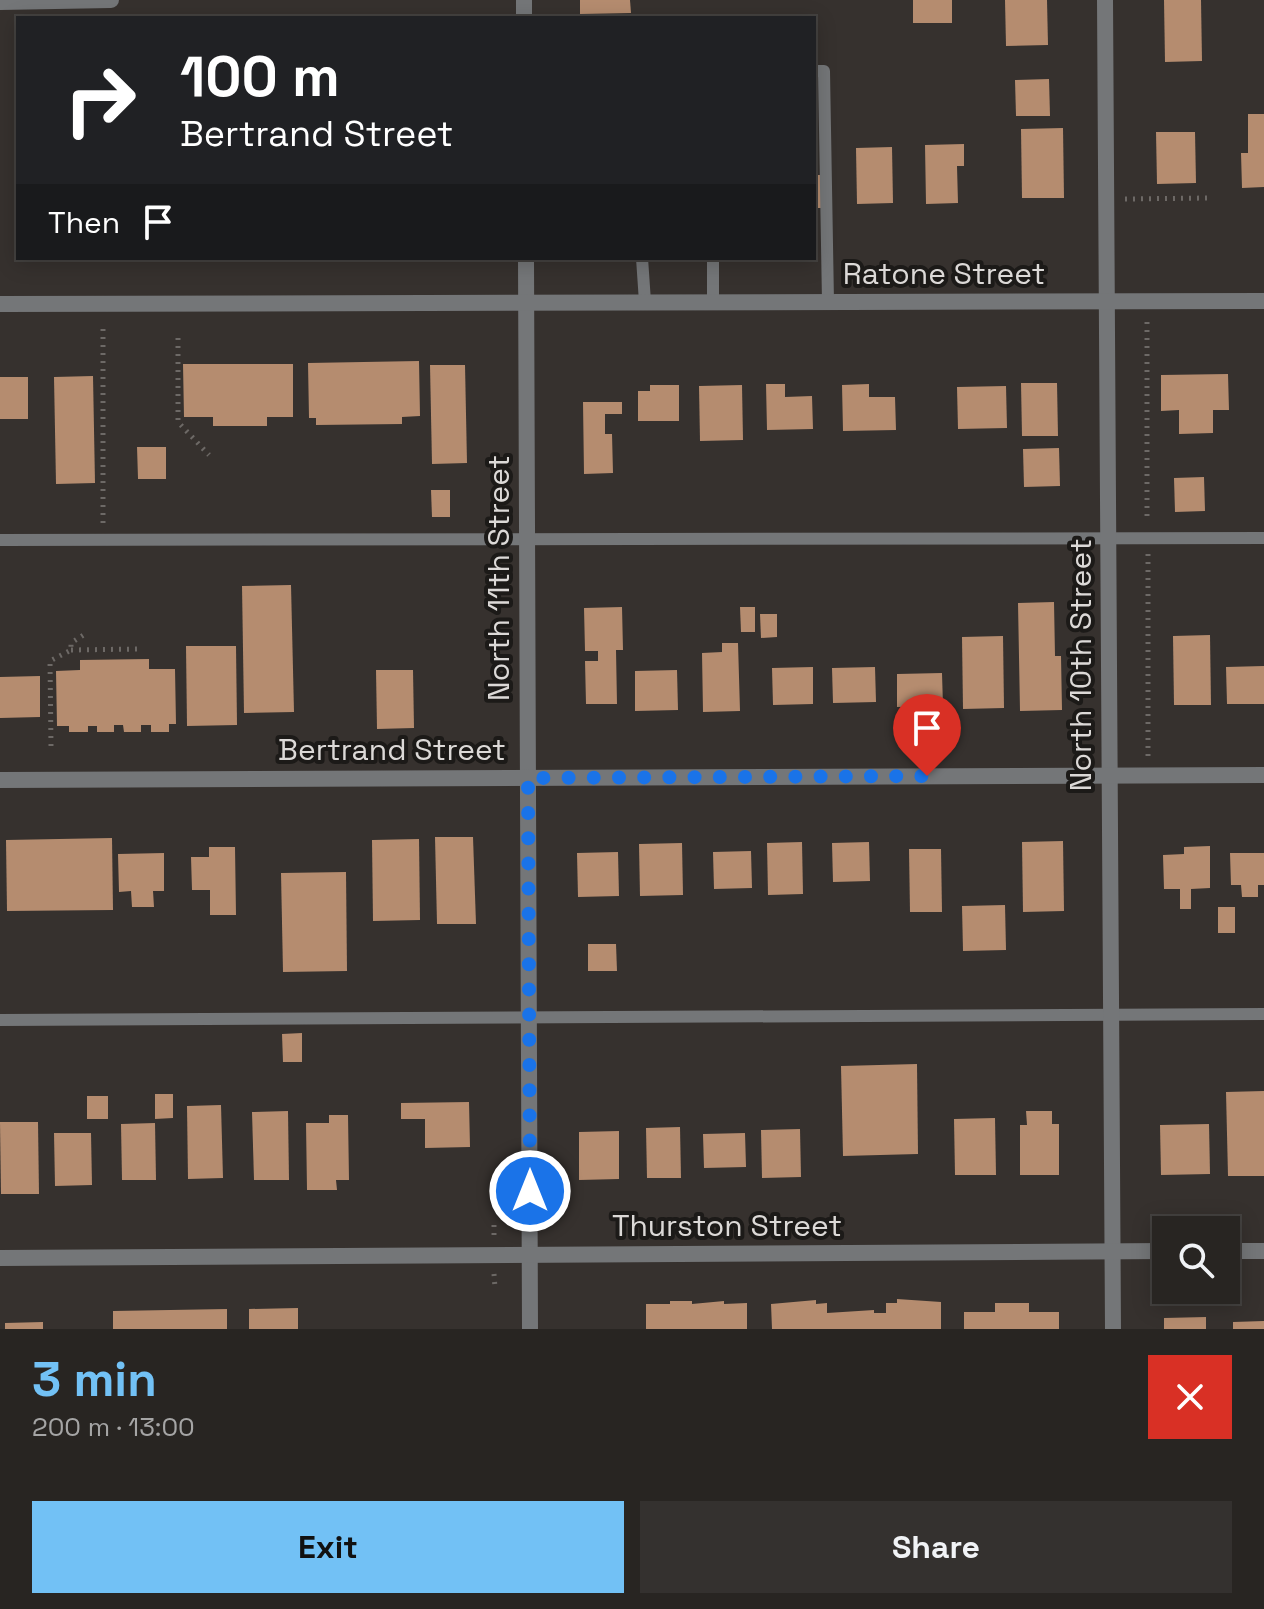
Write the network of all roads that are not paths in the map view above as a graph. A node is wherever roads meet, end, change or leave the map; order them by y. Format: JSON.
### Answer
{"nodes":[{"id":1,"x":111,"y":0,"type":"edge"},
{"id":2,"x":1105,"y":0,"type":"edge"},
{"id":3,"x":0,"y":2,"type":"edge"},
{"id":4,"x":816,"y":71,"type":"edge"},
{"id":5,"x":526,"y":260,"type":"edge"},
{"id":6,"x":642,"y":260,"type":"edge"},
{"id":7,"x":713,"y":260,"type":"edge"},
{"id":8,"x":1107,"y":301,"type":"junction"},
{"id":9,"x":1264,"y":301,"type":"edge"},
{"id":10,"x":645,"y":302,"type":"junction"},
{"id":11,"x":828,"y":302,"type":"junction"},
{"id":12,"x":526,"y":303,"type":"junction"},
{"id":13,"x":713,"y":303,"type":"junction"},
{"id":14,"x":0,"y":304,"type":"edge"},
{"id":15,"x":1264,"y":538,"type":"edge"},
{"id":16,"x":0,"y":540,"type":"edge"},
{"id":17,"x":527,"y":540,"type":"junction"},
{"id":18,"x":1109,"y":540,"type":"junction"},
{"id":19,"x":1110,"y":775,"type":"junction"},
{"id":20,"x":1264,"y":775,"type":"edge"},
{"id":21,"x":528,"y":778,"type":"junction"},
{"id":22,"x":0,"y":780,"type":"edge"},
{"id":23,"x":1264,"y":1014,"type":"edge"},
{"id":24,"x":1112,"y":1015,"type":"junction"},
{"id":25,"x":529,"y":1018,"type":"junction"},
{"id":26,"x":0,"y":1020,"type":"edge"},
{"id":27,"x":1152,"y":1251,"type":"edge"},
{"id":28,"x":1240,"y":1251,"type":"edge"},
{"id":29,"x":1264,"y":1251,"type":"edge"},
{"id":30,"x":1113,"y":1252,"type":"junction"},
{"id":31,"x":530,"y":1255,"type":"junction"},
{"id":32,"x":0,"y":1258,"type":"edge"},
{"id":33,"x":530,"y":1329,"type":"edge"},
{"id":34,"x":1113,"y":1329,"type":"edge"}],
"edges":[{"from":1,"to":3,"type":"street"},
{"from":2,"to":8,"type":"street","name":"North 10th Street"},
{"from":4,"to":11,"type":"lane"},
{"from":5,"to":12,"type":"street","name":"North 11th Street"},
{"from":6,"to":10,"type":"lane"},
{"from":7,"to":13,"type":"lane"},
{"from":8,"to":9,"type":"street","name":"Ratone Street"},
{"from":8,"to":11,"type":"street","name":"Ratone Street"},
{"from":8,"to":18,"type":"street","name":"North 10th Street"},
{"from":10,"to":12,"type":"street","name":"Ratone Street"},
{"from":10,"to":13,"type":"street","name":"Ratone Street"},
{"from":11,"to":13,"type":"street","name":"Ratone Street"},
{"from":12,"to":14,"type":"street","name":"Ratone Street"},
{"from":12,"to":17,"type":"street","name":"North 11th Street"},
{"from":15,"to":18,"type":"lane"},
{"from":16,"to":17,"type":"lane"},
{"from":17,"to":18,"type":"lane"},
{"from":17,"to":21,"type":"street","name":"North 11th Street"},
{"from":18,"to":19,"type":"street","name":"North 10th Street"},
{"from":19,"to":20,"type":"street","name":"Bertrand Street"},
{"from":19,"to":21,"type":"street","name":"Bertrand Street"},
{"from":19,"to":24,"type":"street","name":"North 10th Street"},
{"from":21,"to":22,"type":"street","name":"Bertrand Street"},
{"from":21,"to":25,"type":"street","name":"North 11th Street"},
{"from":23,"to":24,"type":"lane"},
{"from":24,"to":25,"type":"lane"},
{"from":24,"to":30,"type":"street","name":"North 10th Street"},
{"from":25,"to":26,"type":"lane"},
{"from":25,"to":31,"type":"street","name":"North 11th Street"},
{"from":27,"to":30,"type":"street","name":"Thurston Street"},
{"from":28,"to":29,"type":"street"},
{"from":30,"to":31,"type":"street","name":"Thurston Street"},
{"from":30,"to":34,"type":"street","name":"North 10th Street"},
{"from":31,"to":32,"type":"street","name":"Thurston Street"},
{"from":31,"to":33,"type":"street","name":"North 11th Street"}]}
